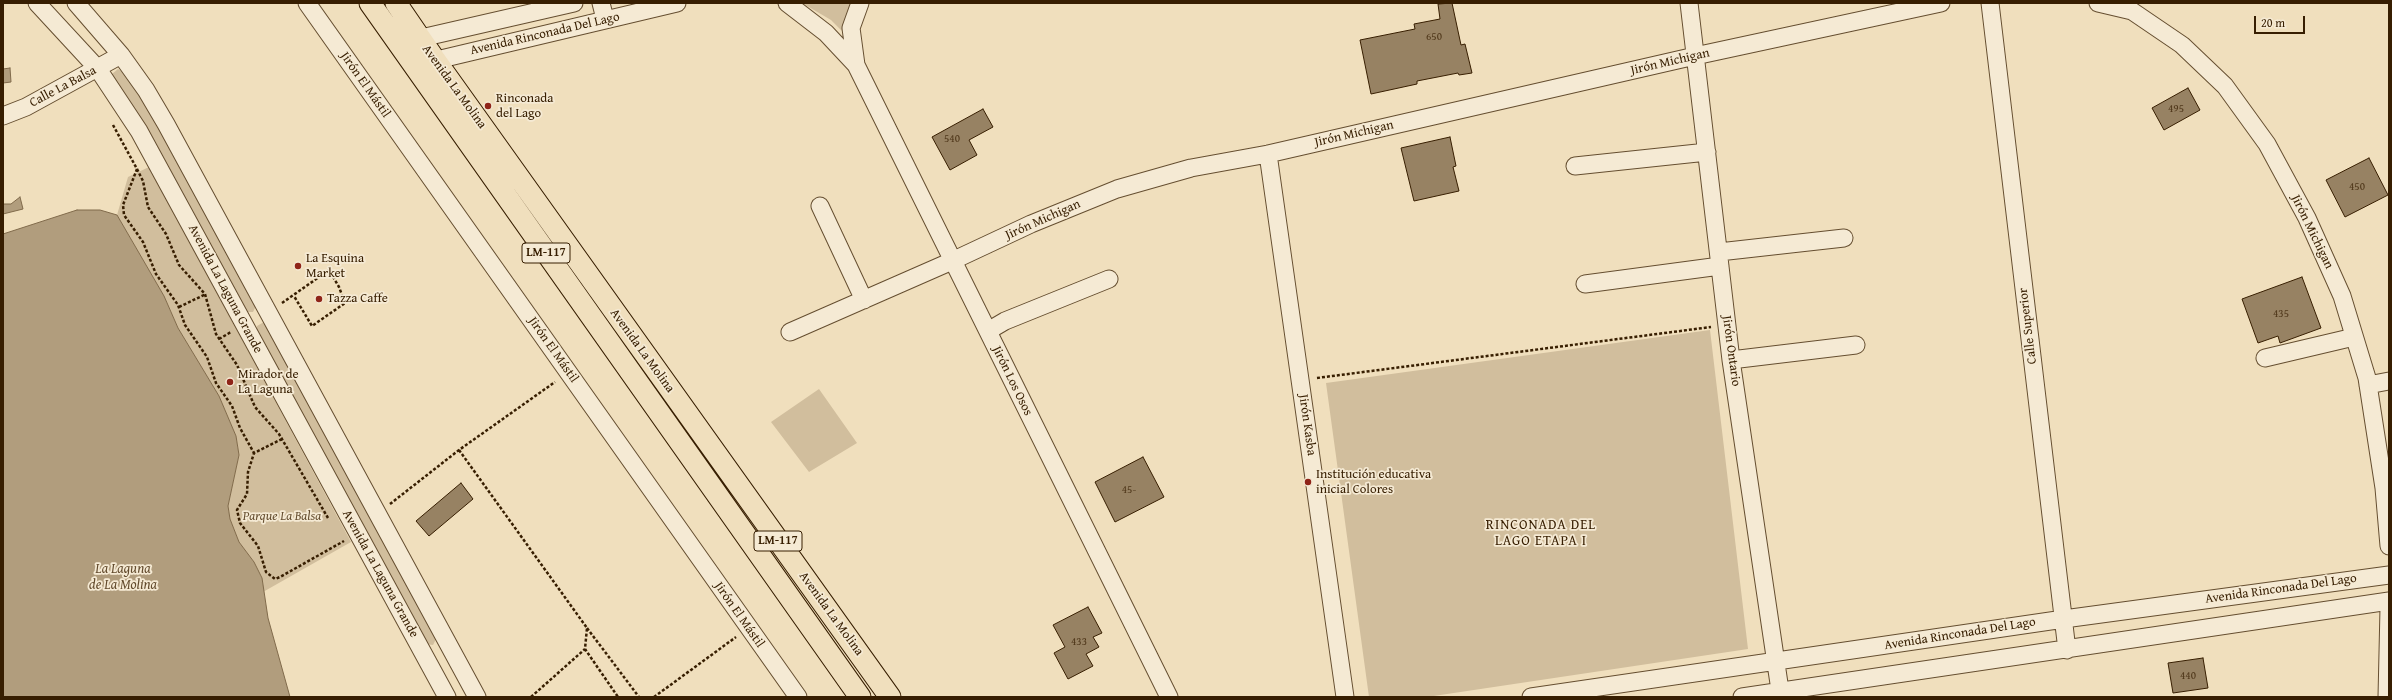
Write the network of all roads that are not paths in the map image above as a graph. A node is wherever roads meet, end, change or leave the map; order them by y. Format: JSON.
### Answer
{"nodes":[{"id":1,"x":37,"y":3,"type":"edge"},
{"id":2,"x":76,"y":3,"type":"edge"},
{"id":3,"x":307,"y":3,"type":"edge"},
{"id":4,"x":370,"y":3,"type":"edge"},
{"id":5,"x":396,"y":3,"type":"edge"},
{"id":6,"x":574,"y":3,"type":"edge"},
{"id":7,"x":601,"y":3,"type":"edge"},
{"id":8,"x":677,"y":3,"type":"edge"},
{"id":9,"x":788,"y":3,"type":"edge"},
{"id":10,"x":860,"y":3,"type":"edge"},
{"id":11,"x":1689,"y":3,"type":"edge"},
{"id":12,"x":1941,"y":3,"type":"edge"},
{"id":13,"x":1990,"y":3,"type":"edge"},
{"id":14,"x":2098,"y":3,"type":"edge"},
{"id":15,"x":2134,"y":7,"type":"edge"},
{"id":16,"x":605,"y":19,"type":"junction"},
{"id":17,"x":419,"y":38,"type":"junction"},
{"id":18,"x":398,"y":43,"type":"junction"},
{"id":19,"x":121,"y":55,"type":"junction"},
{"id":20,"x":1695,"y":56,"type":"junction"},
{"id":21,"x":434,"y":60,"type":"junction"},
{"id":22,"x":856,"y":65,"type":"junction"},
{"id":23,"x":414,"y":66,"type":"junction"},
{"id":24,"x":98,"y":69,"type":"junction"},
{"id":25,"x":3,"y":116,"type":"edge"},
{"id":26,"x":1707,"y":152,"type":"junction"},
{"id":27,"x":1268,"y":154,"type":"junction"},
{"id":28,"x":1575,"y":166,"type":"dead end"},
{"id":29,"x":820,"y":206,"type":"dead end"},
{"id":30,"x":1844,"y":238,"type":"dead end"},
{"id":31,"x":1719,"y":259,"type":"junction"},
{"id":32,"x":952,"y":262,"type":"junction"},
{"id":33,"x":1109,"y":279,"type":"dead end"},
{"id":34,"x":1585,"y":284,"type":"dead end"},
{"id":35,"x":864,"y":300,"type":"junction"},
{"id":36,"x":988,"y":331,"type":"junction"},
{"id":37,"x":790,"y":332,"type":"dead end"},
{"id":38,"x":2354,"y":337,"type":"junction"},
{"id":39,"x":1856,"y":345,"type":"dead end"},
{"id":40,"x":2265,"y":358,"type":"dead end"},
{"id":41,"x":1731,"y":360,"type":"junction"},
{"id":42,"x":2389,"y":381,"type":"edge"},
{"id":43,"x":666,"y":384,"type":"junction"},
{"id":44,"x":2368,"y":385,"type":"junction"},
{"id":45,"x":723,"y":503,"type":"junction"},
{"id":46,"x":2389,"y":546,"type":"edge"},
{"id":47,"x":2389,"y":575,"type":"edge"},
{"id":48,"x":2389,"y":601,"type":"edge"},
{"id":49,"x":2389,"y":608,"type":"edge"},
{"id":50,"x":2064,"y":619,"type":"junction"},
{"id":51,"x":448,"y":643,"type":"junction"},
{"id":52,"x":2067,"y":650,"type":"junction"},
{"id":53,"x":425,"y":656,"type":"junction"},
{"id":54,"x":1777,"y":662,"type":"junction"},
{"id":55,"x":1781,"y":694,"type":"edge"},
{"id":56,"x":447,"y":697,"type":"edge"},
{"id":57,"x":477,"y":697,"type":"edge"},
{"id":58,"x":798,"y":697,"type":"edge"},
{"id":59,"x":860,"y":697,"type":"edge"},
{"id":60,"x":890,"y":697,"type":"edge"},
{"id":61,"x":1169,"y":697,"type":"edge"},
{"id":62,"x":1345,"y":697,"type":"edge"},
{"id":63,"x":1531,"y":697,"type":"edge"},
{"id":64,"x":1742,"y":697,"type":"edge"},
{"id":65,"x":2387,"y":697,"type":"edge"}],
"edges":[{"from":1,"to":24,"type":"street","name":"Avenida La Laguna Grande"},
{"from":2,"to":19,"type":"street","name":"Avenida La Laguna Grande"},
{"from":3,"to":58,"type":"street","name":"Jirón El Mástil"},
{"from":4,"to":18,"type":"main road","name":"Avenida La Molina","number":"LM-117"},
{"from":5,"to":17,"type":"main road","name":"Avenida La Molina","number":"LM-117"},
{"from":6,"to":17,"type":"street","name":"Avenida Rinconada Del Lago"},
{"from":7,"to":16,"type":"street"},
{"from":8,"to":16,"type":"street","name":"Avenida Rinconada Del Lago"},
{"from":9,"to":22,"type":"street","name":"Jirón Los Osos"},
{"from":10,"to":22,"type":"street","name":"Jirón Los Osos"},
{"from":11,"to":20,"type":"street","name":"Jirón Ontario"},
{"from":12,"to":20,"type":"street","name":"Jirón Michigan"},
{"from":13,"to":50,"type":"street","name":"Calle Superior"},
{"from":14,"to":15,"type":"street","name":"Jirón Michigan"},
{"from":15,"to":38,"type":"street","name":"Jirón Michigan"},
{"from":16,"to":21,"type":"street","name":"Avenida Rinconada Del Lago"},
{"from":17,"to":18,"type":"street","name":"Avenida Rinconada Del Lago"},
{"from":17,"to":21,"type":"main road","name":"Avenida La Molina","number":"LM-117"},
{"from":18,"to":23,"type":"main road","name":"Avenida La Molina","number":"LM-117"},
{"from":19,"to":24,"type":"street","name":"Calle La Balsa"},
{"from":19,"to":51,"type":"street","name":"Avenida La Laguna Grande"},
{"from":20,"to":26,"type":"street","name":"Jirón Ontario"},
{"from":20,"to":27,"type":"street","name":"Jirón Michigan"},
{"from":21,"to":23,"type":"street","name":"Avenida Rinconada Del Lago"},
{"from":21,"to":43,"type":"main road","name":"Avenida La Molina","number":"LM-117"},
{"from":22,"to":32,"type":"street","name":"Jirón Los Osos"},
{"from":23,"to":45,"type":"main road","name":"Avenida La Molina","number":"LM-117"},
{"from":24,"to":25,"type":"street","name":"Calle La Balsa"},
{"from":24,"to":53,"type":"street","name":"Avenida La Laguna Grande"},
{"from":26,"to":28,"type":"street"},
{"from":26,"to":31,"type":"street","name":"Jirón Ontario"},
{"from":27,"to":32,"type":"street","name":"Jirón Michigan"},
{"from":27,"to":62,"type":"street","name":"Jirón Kasba"},
{"from":29,"to":35,"type":"street"},
{"from":30,"to":31,"type":"street"},
{"from":31,"to":34,"type":"street"},
{"from":31,"to":41,"type":"street","name":"Jirón Ontario"},
{"from":32,"to":35,"type":"street","name":"Jirón Michigan"},
{"from":32,"to":36,"type":"street","name":"Jirón Los Osos"},
{"from":33,"to":36,"type":"street"},
{"from":35,"to":37,"type":"street","name":"Jirón Michigan"},
{"from":36,"to":61,"type":"street","name":"Jirón Los Osos"},
{"from":38,"to":40,"type":"street"},
{"from":38,"to":44,"type":"street","name":"Jirón Michigan"},
{"from":39,"to":41,"type":"street"},
{"from":41,"to":54,"type":"street","name":"Jirón Ontario"},
{"from":42,"to":44,"type":"street"},
{"from":43,"to":45,"type":"main road"},
{"from":43,"to":60,"type":"main road","name":"Avenida La Molina","number":"LM-117"},
{"from":44,"to":46,"type":"street","name":"Jirón Michigan"},
{"from":45,"to":59,"type":"main road","name":"Avenida La Molina","number":"LM-117"},
{"from":47,"to":50,"type":"street","name":"Avenida Rinconada Del Lago"},
{"from":48,"to":52,"type":"street"},
{"from":49,"to":65,"type":"street"},
{"from":50,"to":52,"type":"street","name":"Calle Superior"},
{"from":50,"to":54,"type":"street","name":"Avenida Rinconada Del Lago"},
{"from":51,"to":53,"type":"street"},
{"from":51,"to":57,"type":"street","name":"Avenida La Laguna Grande"},
{"from":52,"to":55,"type":"street"},
{"from":53,"to":56,"type":"street","name":"Avenida La Laguna Grande"},
{"from":54,"to":55,"type":"street","name":"Jirón Ontario"},
{"from":54,"to":63,"type":"street","name":"Avenida Rinconada Del Lago"},
{"from":55,"to":64,"type":"street"}]}
